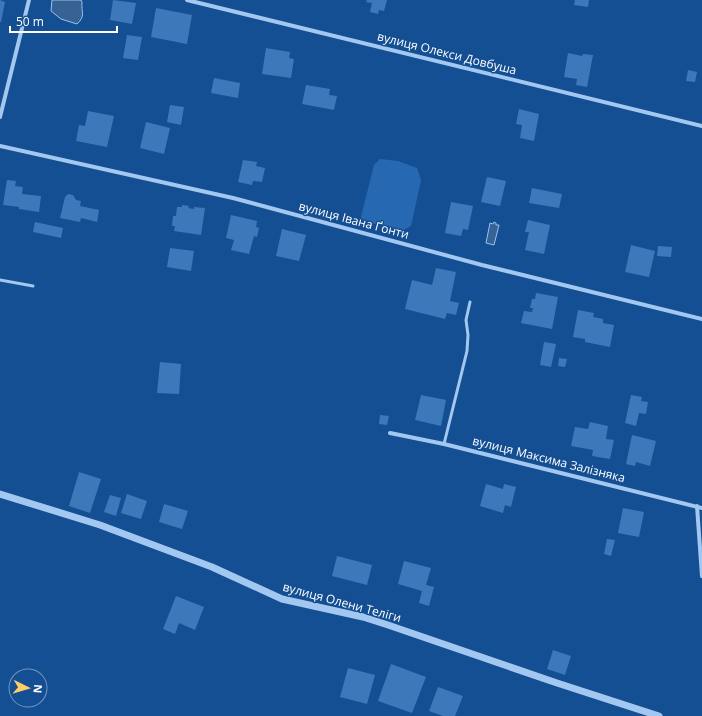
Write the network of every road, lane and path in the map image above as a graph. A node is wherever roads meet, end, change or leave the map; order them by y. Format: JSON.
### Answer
{"nodes":[{"id":1,"x":29,"y":0,"type":"edge"},
{"id":2,"x":187,"y":0,"type":"edge"},
{"id":3,"x":0,"y":117,"type":"edge"},
{"id":4,"x":702,"y":126,"type":"edge"},
{"id":5,"x":0,"y":146,"type":"edge"},
{"id":6,"x":0,"y":280,"type":"edge"},
{"id":7,"x":32,"y":286,"type":"dead end"},
{"id":8,"x":470,"y":302,"type":"dead end"},
{"id":9,"x":702,"y":319,"type":"edge"},
{"id":10,"x":390,"y":432,"type":"dead end"},
{"id":11,"x":444,"y":444,"type":"junction"},
{"id":12,"x":0,"y":494,"type":"edge"},
{"id":13,"x":696,"y":506,"type":"junction"},
{"id":14,"x":702,"y":508,"type":"edge"},
{"id":15,"x":702,"y":576,"type":"edge"},
{"id":16,"x":659,"y":716,"type":"edge"}],
"edges":[{"from":1,"to":3,"type":"street"},
{"from":2,"to":4,"type":"street","name":"вулиця Олекси Довбуша"},
{"from":5,"to":9,"type":"street","name":"вулиця Івана Ґонти"},
{"from":6,"to":7,"type":"lane"},
{"from":8,"to":11,"type":"lane"},
{"from":10,"to":11,"type":"street","name":"вулиця Максима Залізняка"},
{"from":11,"to":13,"type":"street","name":"вулиця Максима Залізняка"},
{"from":12,"to":16,"type":"street","name":"вулиця Олени Теліги"},
{"from":13,"to":14,"type":"street","name":"вулиця Максима Залізняка"},
{"from":13,"to":15,"type":"street"}]}
